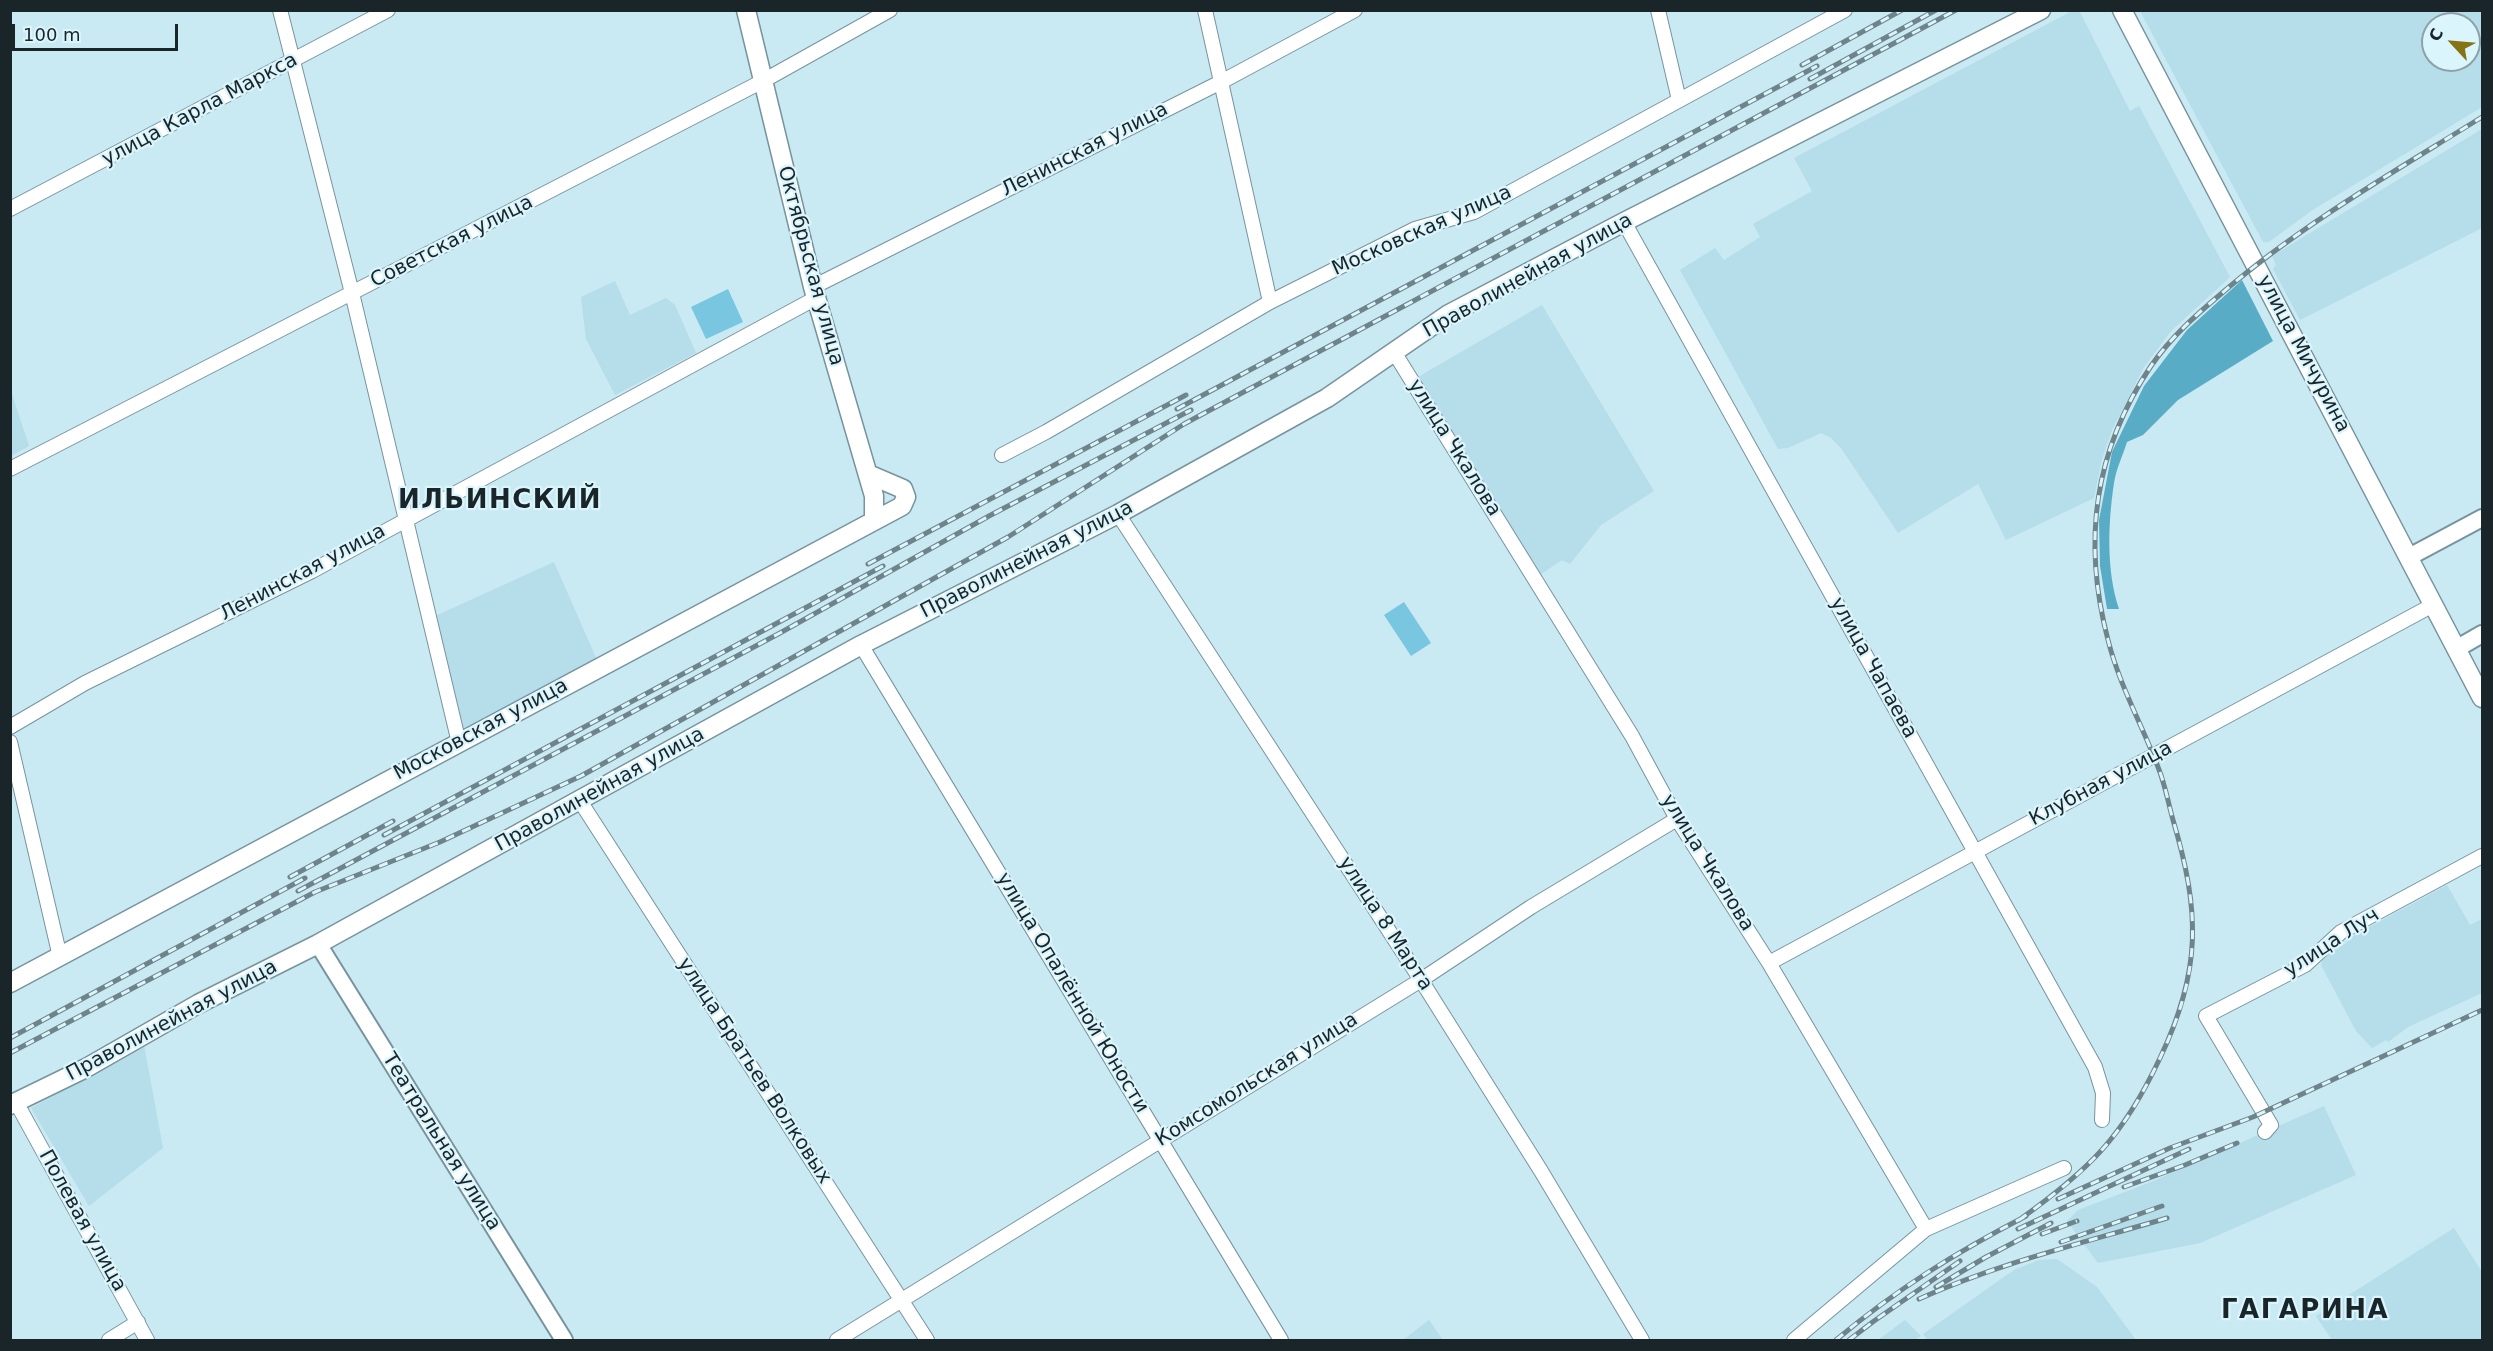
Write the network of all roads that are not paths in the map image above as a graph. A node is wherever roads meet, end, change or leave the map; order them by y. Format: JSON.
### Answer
{"nodes":[{"id":1,"x":280,"y":10,"type":"edge"},
{"id":2,"x":388,"y":10,"type":"edge"},
{"id":3,"x":746,"y":10,"type":"edge"},
{"id":4,"x":890,"y":10,"type":"edge"},
{"id":5,"x":1204,"y":10,"type":"edge"},
{"id":6,"x":1355,"y":10,"type":"edge"},
{"id":7,"x":1658,"y":10,"type":"edge"},
{"id":8,"x":1845,"y":10,"type":"edge"},
{"id":9,"x":2042,"y":10,"type":"edge"},
{"id":10,"x":2122,"y":10,"type":"edge"},
{"id":11,"x":294,"y":61,"type":"junction"},
{"id":12,"x":763,"y":81,"type":"junction"},
{"id":13,"x":1221,"y":82,"type":"junction"},
{"id":14,"x":1679,"y":100,"type":"junction"},
{"id":15,"x":10,"y":209,"type":"edge"},
{"id":16,"x":1624,"y":222,"type":"junction"},
{"id":17,"x":815,"y":292,"type":"junction"},
{"id":18,"x":352,"y":293,"type":"junction"},
{"id":19,"x":1269,"y":302,"type":"junction"},
{"id":20,"x":1394,"y":352,"type":"junction"},
{"id":21,"x":1002,"y":455,"type":"dead end"},
{"id":22,"x":10,"y":469,"type":"edge"},
{"id":23,"x":868,"y":474,"type":"junction"},
{"id":24,"x":1118,"y":514,"type":"junction"},
{"id":25,"x":407,"y":518,"type":"junction"},
{"id":26,"x":2482,"y":518,"type":"edge"},
{"id":27,"x":874,"y":521,"type":"junction"},
{"id":28,"x":2409,"y":557,"type":"junction"},
{"id":29,"x":2433,"y":605,"type":"junction"},
{"id":30,"x":2482,"y":634,"type":"edge"},
{"id":31,"x":861,"y":645,"type":"junction"},
{"id":32,"x":2456,"y":649,"type":"junction"},
{"id":33,"x":2482,"y":698,"type":"edge"},
{"id":34,"x":10,"y":727,"type":"edge"},
{"id":35,"x":10,"y":742,"type":"edge"},
{"id":36,"x":459,"y":742,"type":"junction"},
{"id":37,"x":580,"y":801,"type":"junction"},
{"id":38,"x":1677,"y":819,"type":"junction"},
{"id":39,"x":1975,"y":852,"type":"junction"},
{"id":40,"x":2482,"y":856,"type":"edge"},
{"id":41,"x":318,"y":944,"type":"junction"},
{"id":42,"x":60,"y":957,"type":"junction"},
{"id":43,"x":1769,"y":963,"type":"junction"},
{"id":44,"x":1422,"y":980,"type":"junction"},
{"id":45,"x":10,"y":983,"type":"edge"},
{"id":46,"x":13,"y":1104,"type":"edge"},
{"id":47,"x":2102,"y":1120,"type":"dead end"},
{"id":48,"x":2265,"y":1132,"type":"dead end"},
{"id":49,"x":1161,"y":1140,"type":"junction"},
{"id":50,"x":2064,"y":1167,"type":"dead end"},
{"id":51,"x":1926,"y":1229,"type":"junction"},
{"id":52,"x":901,"y":1300,"type":"junction"},
{"id":53,"x":138,"y":1322,"type":"junction"},
{"id":54,"x":109,"y":1341,"type":"edge"},
{"id":55,"x":147,"y":1341,"type":"edge"},
{"id":56,"x":564,"y":1341,"type":"edge"},
{"id":57,"x":837,"y":1341,"type":"edge"},
{"id":58,"x":927,"y":1341,"type":"edge"},
{"id":59,"x":1281,"y":1341,"type":"edge"},
{"id":60,"x":1642,"y":1341,"type":"edge"},
{"id":61,"x":1794,"y":1341,"type":"edge"}],
"edges":[{"from":1,"to":11,"type":"street"},
{"from":2,"to":11,"type":"street","name":"улица Карла Маркса"},
{"from":3,"to":12,"type":"main road","name":"Октябрьская улица"},
{"from":4,"to":12,"type":"street","name":"Советская улица"},
{"from":5,"to":13,"type":"street"},
{"from":6,"to":13,"type":"street","name":"Ленинская улица"},
{"from":7,"to":14,"type":"street"},
{"from":8,"to":14,"type":"street","name":"Московская улица"},
{"from":9,"to":16,"type":"main road","name":"Праволинейная улица"},
{"from":10,"to":28,"type":"main road","name":"улица Мичурина"},
{"from":11,"to":15,"type":"street","name":"улица Карла Маркса"},
{"from":11,"to":18,"type":"street"},
{"from":12,"to":17,"type":"main road","name":"Октябрьская улица"},
{"from":12,"to":18,"type":"street","name":"Советская улица"},
{"from":13,"to":17,"type":"street","name":"Ленинская улица"},
{"from":13,"to":19,"type":"street"},
{"from":14,"to":19,"type":"street","name":"Московская улица"},
{"from":16,"to":20,"type":"main road","name":"Праволинейная улица"},
{"from":16,"to":39,"type":"street","name":"улица Чапаева"},
{"from":17,"to":23,"type":"main road","name":"Октябрьская улица"},
{"from":17,"to":25,"type":"street","name":"Ленинская улица"},
{"from":18,"to":22,"type":"street","name":"Советская улица"},
{"from":18,"to":25,"type":"street"},
{"from":19,"to":21,"type":"street","name":"Московская улица"},
{"from":20,"to":24,"type":"main road","name":"Праволинейная улица"},
{"from":20,"to":38,"type":"street","name":"улица Чкалова"},
{"from":23,"to":27,"type":"main road","name":"Октябрьская улица"},
{"from":23,"to":27,"type":"main road","name":"Московская улица"},
{"from":24,"to":31,"type":"main road","name":"Праволинейная улица"},
{"from":24,"to":44,"type":"street","name":"улица 8 Марта"},
{"from":25,"to":34,"type":"street","name":"Ленинская улица"},
{"from":25,"to":36,"type":"street"},
{"from":26,"to":28,"type":"street"},
{"from":27,"to":36,"type":"main road","name":"Московская улица"},
{"from":28,"to":29,"type":"main road","name":"улица Мичурина"},
{"from":29,"to":32,"type":"main road","name":"улица Мичурина"},
{"from":29,"to":39,"type":"street","name":"Клубная улица"},
{"from":30,"to":32,"type":"street"},
{"from":31,"to":37,"type":"main road","name":"Праволинейная улица"},
{"from":31,"to":49,"type":"street","name":"улица Опалённой Юности"},
{"from":32,"to":33,"type":"main road","name":"улица Мичурина"},
{"from":35,"to":42,"type":"street"},
{"from":36,"to":42,"type":"main road","name":"Московская улица"},
{"from":37,"to":41,"type":"main road","name":"Праволинейная улица"},
{"from":37,"to":52,"type":"street","name":"улица Братьев Волковых"},
{"from":38,"to":43,"type":"street","name":"улица Чкалова"},
{"from":38,"to":44,"type":"street","name":"Комсомольская улица"},
{"from":39,"to":43,"type":"street","name":"Клубная улица"},
{"from":39,"to":47,"type":"street","name":"улица Чапаева"},
{"from":40,"to":48,"type":"street","name":"улица Луч"},
{"from":41,"to":46,"type":"main road","name":"Праволинейная улица"},
{"from":41,"to":56,"type":"street","name":"Театральная улица"},
{"from":42,"to":45,"type":"main road","name":"Московская улица"},
{"from":43,"to":51,"type":"street","name":"улица Чкалова"},
{"from":44,"to":49,"type":"street","name":"Комсомольская улица"},
{"from":44,"to":60,"type":"street","name":"улица 8 Марта"},
{"from":46,"to":53,"type":"street","name":"Полевая улица"},
{"from":49,"to":52,"type":"street","name":"Комсомольская улица"},
{"from":49,"to":59,"type":"street","name":"улица Опалённой Юности"},
{"from":50,"to":51,"type":"street"},
{"from":51,"to":61,"type":"street"},
{"from":52,"to":57,"type":"street","name":"Комсомольская улица"},
{"from":52,"to":58,"type":"street","name":"улица Братьев Волковых"},
{"from":53,"to":54,"type":"street"},
{"from":53,"to":55,"type":"street","name":"Полевая улица"}]}
